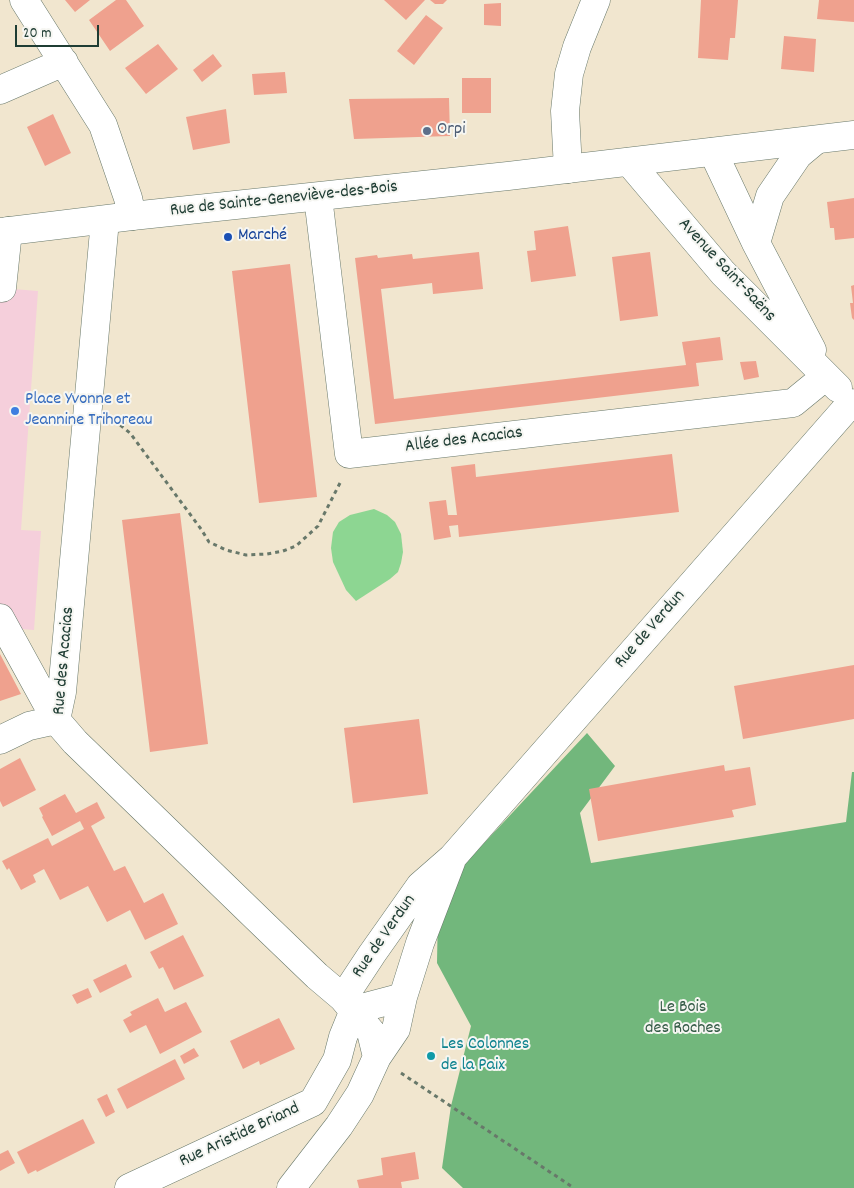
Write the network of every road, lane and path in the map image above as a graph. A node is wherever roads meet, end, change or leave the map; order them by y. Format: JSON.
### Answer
{"nodes":[{"id":1,"x":24,"y":0,"type":"edge"},
{"id":2,"x":596,"y":0,"type":"edge"},
{"id":3,"x":64,"y":62,"type":"junction"},
{"id":4,"x":0,"y":90,"type":"edge"},
{"id":5,"x":854,"y":135,"type":"edge"},
{"id":6,"x":816,"y":140,"type":"junction"},
{"id":7,"x":713,"y":152,"type":"junction"},
{"id":8,"x":629,"y":162,"type":"junction"},
{"id":9,"x":568,"y":169,"type":"junction"},
{"id":10,"x":318,"y":197,"type":"junction"},
{"id":11,"x":132,"y":216,"type":"junction"},
{"id":12,"x":104,"y":220,"type":"junction"},
{"id":13,"x":4,"y":232,"type":"edge"},
{"id":14,"x":756,"y":243,"type":"junction"},
{"id":15,"x":2,"y":288,"type":"dead end"},
{"id":16,"x":826,"y":376,"type":"junction"},
{"id":17,"x":852,"y":404,"type":"edge"},
{"id":18,"x":87,"y":413,"type":"junction"},
{"id":19,"x":349,"y":454,"type":"junction"},
{"id":20,"x":0,"y":618,"type":"edge"},
{"id":21,"x":56,"y":720,"type":"junction"},
{"id":22,"x":0,"y":740,"type":"edge"},
{"id":23,"x":452,"y":858,"type":"junction"},
{"id":24,"x":403,"y":997,"type":"junction"},
{"id":25,"x":349,"y":1004,"type":"junction"},
{"id":26,"x":377,"y":1057,"type":"junction"},
{"id":27,"x":313,"y":1102,"type":"junction"},
{"id":28,"x":338,"y":1126,"type":"junction"},
{"id":29,"x":129,"y":1188,"type":"edge"},
{"id":30,"x":292,"y":1188,"type":"edge"},
{"id":31,"x":574,"y":1188,"type":"edge"}],
"edges":[{"from":1,"to":3,"type":"street"},
{"from":2,"to":9,"type":"street"},
{"from":3,"to":4,"type":"street"},
{"from":3,"to":11,"type":"street"},
{"from":5,"to":6,"type":"street","name":"Rue de Sainte-Geneviève-des-Bois"},
{"from":6,"to":7,"type":"street","name":"Rue de Sainte-Geneviève-des-Bois"},
{"from":6,"to":14,"type":"street"},
{"from":7,"to":8,"type":"street","name":"Rue de Sainte-Geneviève-des-Bois"},
{"from":7,"to":14,"type":"street","name":"Avenue Saint-Saëns"},
{"from":8,"to":9,"type":"street","name":"Rue de Sainte-Geneviève-des-Bois"},
{"from":8,"to":16,"type":"street","name":"Avenue Saint-Saëns"},
{"from":9,"to":10,"type":"street","name":"Rue de Sainte-Geneviève-des-Bois"},
{"from":10,"to":11,"type":"street","name":"Rue de Sainte-Geneviève-des-Bois"},
{"from":10,"to":19,"type":"street"},
{"from":11,"to":12,"type":"street","name":"Rue de Sainte-Geneviève-des-Bois"},
{"from":12,"to":13,"type":"street","name":"Rue de Sainte-Geneviève-des-Bois"},
{"from":12,"to":18,"type":"street","name":"Rue des Acacias"},
{"from":13,"to":15,"type":"street"},
{"from":14,"to":16,"type":"street","name":"Avenue Saint-Saëns"},
{"from":16,"to":17,"type":"street","name":"Avenue Saint-Saëns"},
{"from":16,"to":19,"type":"street","name":"Allée des Acacias"},
{"from":17,"to":23,"type":"street","name":"Rue de Verdun"},
{"from":18,"to":19,"type":"path"},
{"from":18,"to":21,"type":"street","name":"Rue des Acacias"},
{"from":20,"to":21,"type":"street"},
{"from":21,"to":22,"type":"street"},
{"from":21,"to":25,"type":"street","name":"Rue des Acacias"},
{"from":23,"to":24,"type":"street","name":"Rue de Verdun"},
{"from":23,"to":25,"type":"street","name":"Rue de Verdun"},
{"from":24,"to":25,"type":"street","name":"Rue de Verdun"},
{"from":24,"to":26,"type":"street","name":"Rue de Verdun"},
{"from":25,"to":26,"type":"street","name":"Rue des Acacias"},
{"from":25,"to":27,"type":"street","name":"Rue Aristide Briand"},
{"from":26,"to":28,"type":"street","name":"Rue de Verdun"},
{"from":26,"to":31,"type":"path"},
{"from":27,"to":28,"type":"street"},
{"from":27,"to":29,"type":"street","name":"Rue Aristide Briand"},
{"from":28,"to":30,"type":"street","name":"Rue de Verdun"}]}
